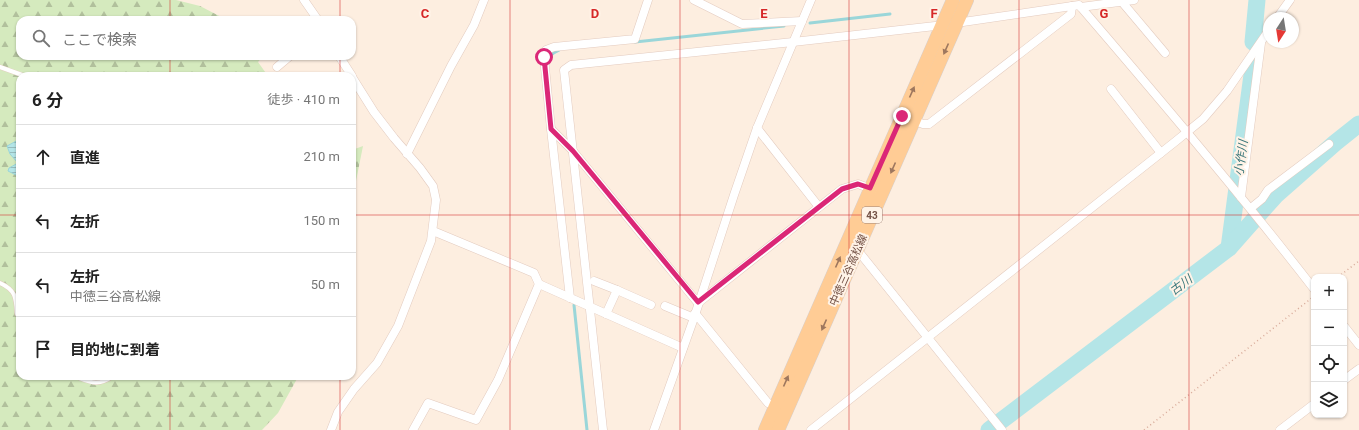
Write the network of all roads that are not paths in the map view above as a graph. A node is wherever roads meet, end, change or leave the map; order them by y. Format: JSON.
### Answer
{"nodes":[{"id":1,"x":484,"y":0,"type":"edge"},
{"id":2,"x":648,"y":0,"type":"edge"},
{"id":3,"x":694,"y":0,"type":"edge"},
{"id":4,"x":811,"y":0,"type":"edge"},
{"id":5,"x":953,"y":0,"type":"edge"},
{"id":6,"x":967,"y":0,"type":"edge"},
{"id":7,"x":1134,"y":0,"type":"edge"},
{"id":8,"x":1290,"y":0,"type":"edge"},
{"id":9,"x":307,"y":1,"type":"edge"},
{"id":10,"x":1122,"y":2,"type":"junction"},
{"id":11,"x":1079,"y":5,"type":"edge"},
{"id":12,"x":1282,"y":12,"type":"edge"},
{"id":13,"x":316,"y":16,"type":"edge"},
{"id":14,"x":802,"y":21,"type":"junction"},
{"id":15,"x":957,"y":22,"type":"junction"},
{"id":16,"x":942,"y":25,"type":"junction"},
{"id":17,"x":1263,"y":38,"type":"edge"},
{"id":18,"x":1261,"y":41,"type":"junction"},
{"id":19,"x":793,"y":42,"type":"junction"},
{"id":20,"x":1165,"y":53,"type":"dead end"},
{"id":21,"x":285,"y":60,"type":"edge"},
{"id":22,"x":342,"y":60,"type":"edge"},
{"id":23,"x":0,"y":67,"type":"edge"},
{"id":24,"x":277,"y":67,"type":"dead end"},
{"id":25,"x":349,"y":72,"type":"edge"},
{"id":26,"x":16,"y":73,"type":"edge"},
{"id":27,"x":356,"y":83,"type":"edge"},
{"id":28,"x":1111,"y":89,"type":"dead end"},
{"id":29,"x":908,"y":118,"type":"junction"},
{"id":30,"x":757,"y":128,"type":"junction"},
{"id":31,"x":551,"y":129,"type":"junction"},
{"id":32,"x":1188,"y":132,"type":"junction"},
{"id":33,"x":1329,"y":144,"type":"dead end"},
{"id":34,"x":573,"y":151,"type":"junction"},
{"id":35,"x":1161,"y":153,"type":"junction"},
{"id":36,"x":407,"y":154,"type":"junction"},
{"id":37,"x":870,"y":188,"type":"junction"},
{"id":38,"x":882,"y":194,"type":"junction"},
{"id":39,"x":1240,"y":196,"type":"junction"},
{"id":40,"x":819,"y":207,"type":"junction"},
{"id":41,"x":1252,"y":209,"type":"junction"},
{"id":42,"x":433,"y":231,"type":"junction"},
{"id":43,"x":849,"y":238,"type":"junction"},
{"id":44,"x":858,"y":250,"type":"junction"},
{"id":45,"x":594,"y":281,"type":"dead end"},
{"id":46,"x":0,"y":282,"type":"edge"},
{"id":47,"x":539,"y":284,"type":"junction"},
{"id":48,"x":1311,"y":285,"type":"edge"},
{"id":49,"x":617,"y":290,"type":"junction"},
{"id":50,"x":16,"y":297,"type":"edge"},
{"id":51,"x":570,"y":298,"type":"junction"},
{"id":52,"x":698,"y":302,"type":"junction"},
{"id":53,"x":651,"y":304,"type":"dead end"},
{"id":54,"x":664,"y":306,"type":"dead end"},
{"id":55,"x":590,"y":307,"type":"junction"},
{"id":56,"x":606,"y":314,"type":"junction"},
{"id":57,"x":694,"y":316,"type":"junction"},
{"id":58,"x":1347,"y":330,"type":"edge"},
{"id":59,"x":927,"y":338,"type":"junction"},
{"id":60,"x":1359,"y":345,"type":"edge"},
{"id":61,"x":683,"y":348,"type":"junction"},
{"id":62,"x":1359,"y":368,"type":"edge"},
{"id":63,"x":1347,"y":378,"type":"edge"},
{"id":64,"x":84,"y":380,"type":"edge"},
{"id":65,"x":107,"y":380,"type":"edge"},
{"id":66,"x":775,"y":406,"type":"junction"},
{"id":67,"x":1311,"y":406,"type":"edge"},
{"id":68,"x":331,"y":430,"type":"edge"},
{"id":69,"x":413,"y":430,"type":"edge"},
{"id":70,"x":603,"y":430,"type":"edge"},
{"id":71,"x":654,"y":430,"type":"edge"},
{"id":72,"x":764,"y":430,"type":"edge"},
{"id":73,"x":778,"y":430,"type":"edge"},
{"id":74,"x":811,"y":430,"type":"edge"},
{"id":75,"x":1002,"y":430,"type":"edge"},
{"id":76,"x":1280,"y":430,"type":"edge"}],
"edges":[{"from":1,"to":36,"type":"street"},
{"from":2,"to":31,"type":"street"},
{"from":3,"to":14,"type":"street"},
{"from":4,"to":14,"type":"street"},
{"from":5,"to":16,"type":"main road","name":"中徳三谷高松線","number":"43"},
{"from":6,"to":15,"type":"main road","name":"中徳三谷高松線","number":"43"},
{"from":7,"to":10,"type":"street"},
{"from":8,"to":12,"type":"street"},
{"from":9,"to":13,"type":"street"},
{"from":10,"to":11,"type":"street"},
{"from":10,"to":20,"type":"street"},
{"from":11,"to":15,"type":"street"},
{"from":11,"to":29,"type":"street"},
{"from":11,"to":32,"type":"street"},
{"from":14,"to":19,"type":"street"},
{"from":15,"to":16,"type":"street"},
{"from":15,"to":29,"type":"main road","name":"中徳三谷高松線","number":"43","one_way":true},
{"from":16,"to":19,"type":"street"},
{"from":29,"to":16,"type":"main road","name":"中徳三谷高松線","number":"43","one_way":true},
{"from":17,"to":18,"type":"street"},
{"from":18,"to":32,"type":"street"},
{"from":18,"to":39,"type":"street"},
{"from":19,"to":30,"type":"street"},
{"from":19,"to":34,"type":"street"},
{"from":21,"to":24,"type":"street"},
{"from":22,"to":25,"type":"street"},
{"from":23,"to":26,"type":"lane"},
{"from":27,"to":36,"type":"street"},
{"from":28,"to":35,"type":"street"},
{"from":29,"to":37,"type":"main road","name":"中徳三谷高松線","number":"43"},
{"from":29,"to":38,"type":"main road","name":"中徳三谷高松線","number":"43","one_way":true},
{"from":30,"to":40,"type":"street"},
{"from":30,"to":52,"type":"street"},
{"from":31,"to":34,"type":"street"},
{"from":31,"to":51,"type":"street"},
{"from":32,"to":35,"type":"street"},
{"from":32,"to":39,"type":"street"},
{"from":33,"to":41,"type":"street"},
{"from":34,"to":52,"type":"street"},
{"from":34,"to":55,"type":"street"},
{"from":35,"to":59,"type":"street"},
{"from":36,"to":42,"type":"street"},
{"from":37,"to":38,"type":"street"},
{"from":37,"to":40,"type":"street"},
{"from":37,"to":43,"type":"main road","name":"中徳三谷高松線","number":"43"},
{"from":38,"to":44,"type":"main road","name":"中徳三谷高松線","number":"43"},
{"from":39,"to":41,"type":"street"},
{"from":40,"to":52,"type":"street"},
{"from":41,"to":48,"type":"street"},
{"from":42,"to":47,"type":"street"},
{"from":42,"to":68,"type":"street"},
{"from":43,"to":44,"type":"street"},
{"from":66,"to":43,"type":"main road","name":"中徳三谷高松線","number":"43","one_way":true},
{"from":44,"to":59,"type":"street"},
{"from":44,"to":73,"type":"main road","name":"中徳三谷高松線","number":"43","one_way":true},
{"from":45,"to":49,"type":"street"},
{"from":46,"to":50,"type":"lane"},
{"from":47,"to":51,"type":"street"},
{"from":47,"to":69,"type":"street"},
{"from":49,"to":53,"type":"street"},
{"from":49,"to":56,"type":"street"},
{"from":51,"to":55,"type":"street"},
{"from":52,"to":57,"type":"street"},
{"from":54,"to":57,"type":"street"},
{"from":55,"to":56,"type":"street"},
{"from":55,"to":70,"type":"street"},
{"from":56,"to":61,"type":"street"},
{"from":57,"to":61,"type":"street"},
{"from":57,"to":66,"type":"street"},
{"from":58,"to":60,"type":"street"},
{"from":59,"to":74,"type":"street"},
{"from":59,"to":75,"type":"street"},
{"from":61,"to":71,"type":"street"},
{"from":62,"to":63,"type":"street"},
{"from":64,"to":65,"type":"lane"},
{"from":66,"to":72,"type":"main road","name":"中徳三谷高松線","number":"43"},
{"from":67,"to":76,"type":"street"}]}
